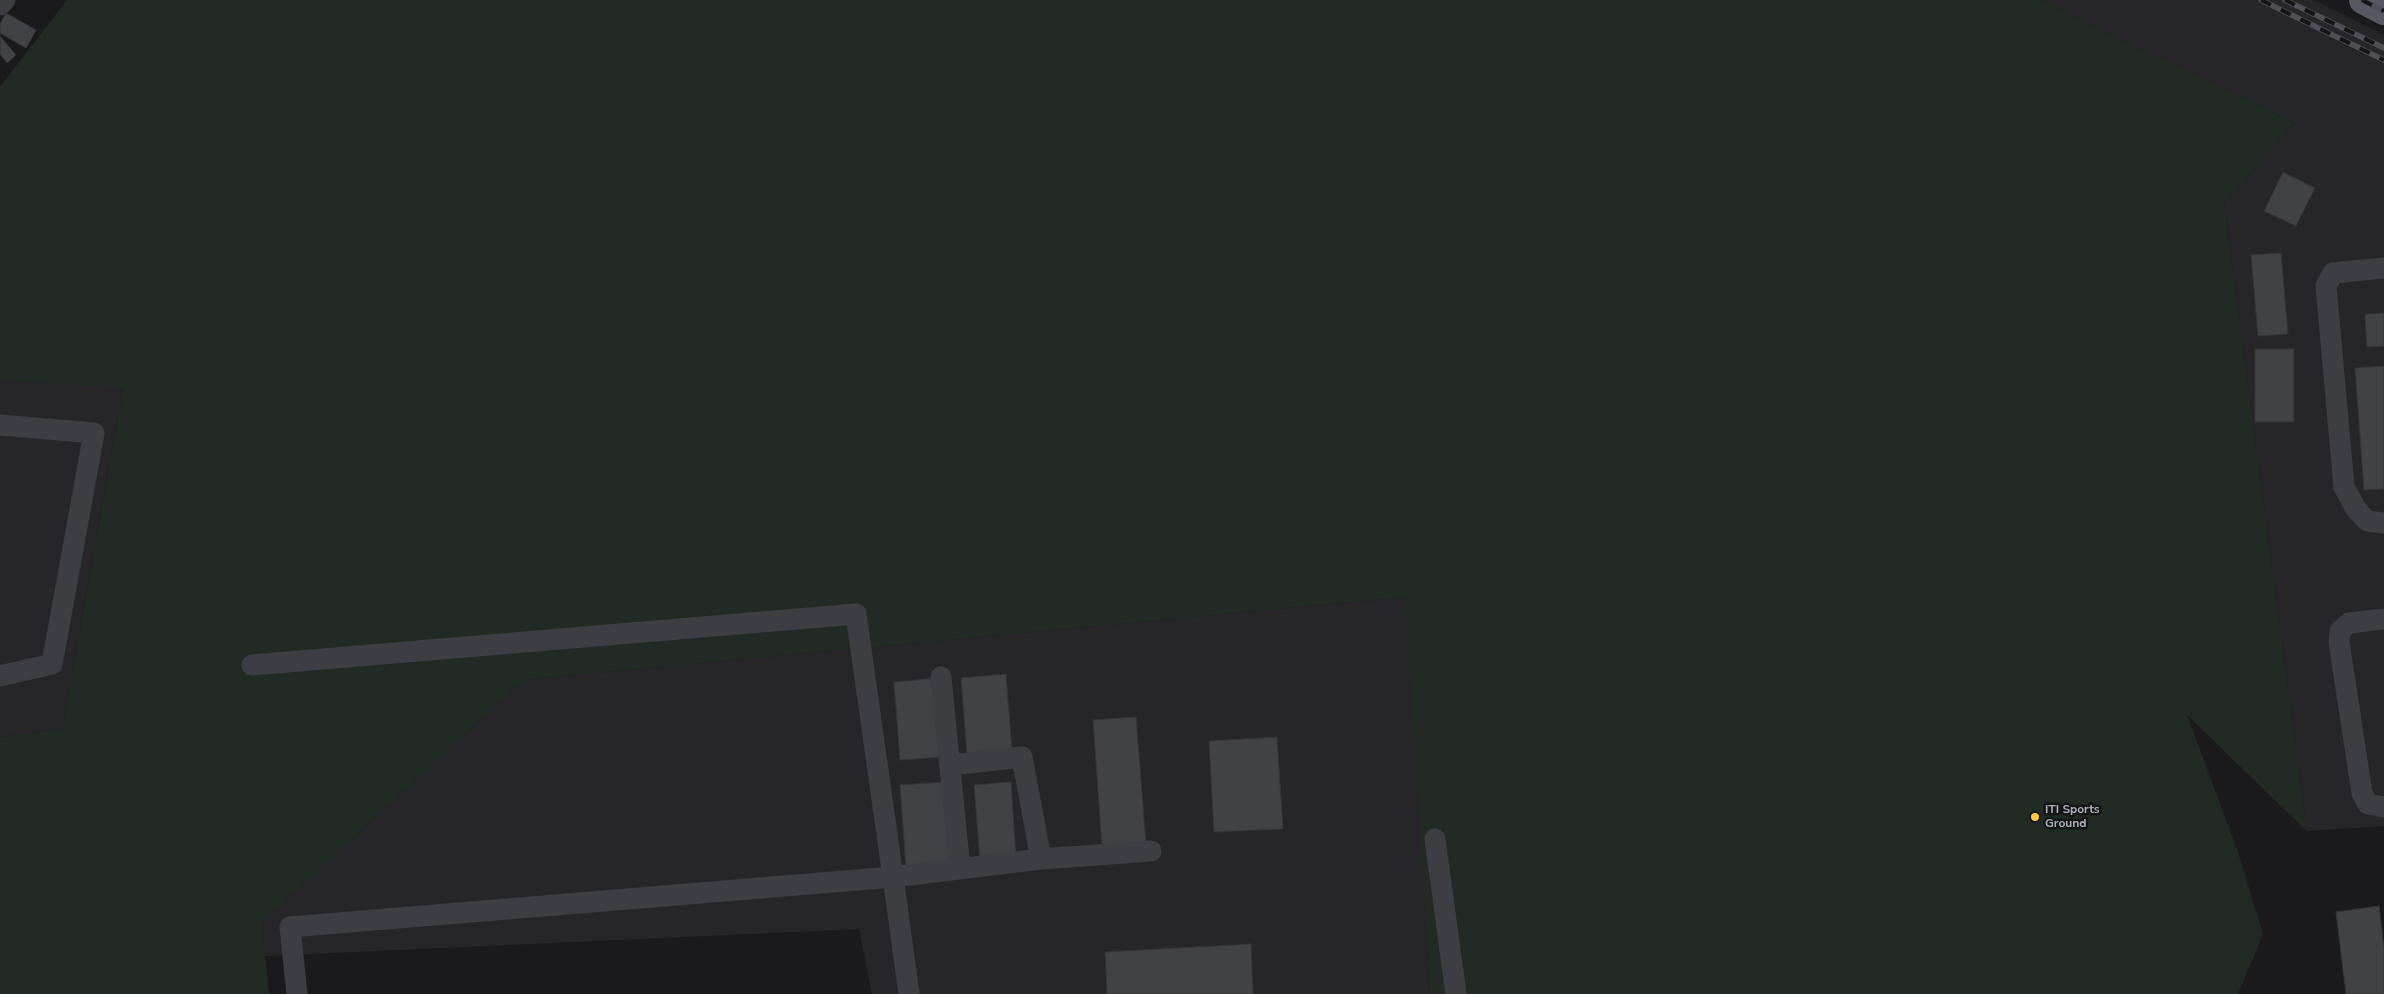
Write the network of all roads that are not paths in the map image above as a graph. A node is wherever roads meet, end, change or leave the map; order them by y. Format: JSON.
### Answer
{"nodes":[{"id":1,"x":5,"y":0,"type":"edge"},
{"id":2,"x":2363,"y":0,"type":"edge"},
{"id":3,"x":0,"y":5,"type":"edge"},
{"id":4,"x":2384,"y":10,"type":"edge"},
{"id":5,"x":2384,"y":268,"type":"edge"},
{"id":6,"x":0,"y":425,"type":"edge"},
{"id":7,"x":2384,"y":522,"type":"edge"},
{"id":8,"x":2384,"y":620,"type":"edge"},
{"id":9,"x":252,"y":665,"type":"dead end"},
{"id":10,"x":0,"y":676,"type":"edge"},
{"id":11,"x":941,"y":677,"type":"dead end"},
{"id":12,"x":951,"y":765,"type":"junction"},
{"id":13,"x":2384,"y":807,"type":"edge"},
{"id":14,"x":1436,"y":839,"type":"dead end"},
{"id":15,"x":1151,"y":851,"type":"dead end"},
{"id":16,"x":1041,"y":859,"type":"junction"},
{"id":17,"x":960,"y":869,"type":"junction"},
{"id":18,"x":892,"y":877,"type":"junction"},
{"id":19,"x":297,"y":994,"type":"edge"},
{"id":20,"x":909,"y":994,"type":"edge"},
{"id":21,"x":1456,"y":994,"type":"edge"}],
"edges":[{"from":1,"to":3,"type":"street"},
{"from":2,"to":4,"type":"main road"},
{"from":5,"to":7,"type":"street"},
{"from":6,"to":10,"type":"street"},
{"from":8,"to":13,"type":"street"},
{"from":9,"to":18,"type":"street"},
{"from":11,"to":12,"type":"street"},
{"from":12,"to":16,"type":"street"},
{"from":12,"to":17,"type":"street"},
{"from":14,"to":21,"type":"street"},
{"from":15,"to":16,"type":"street"},
{"from":16,"to":17,"type":"street"},
{"from":17,"to":18,"type":"street"},
{"from":18,"to":19,"type":"street"},
{"from":18,"to":20,"type":"street"}]}
